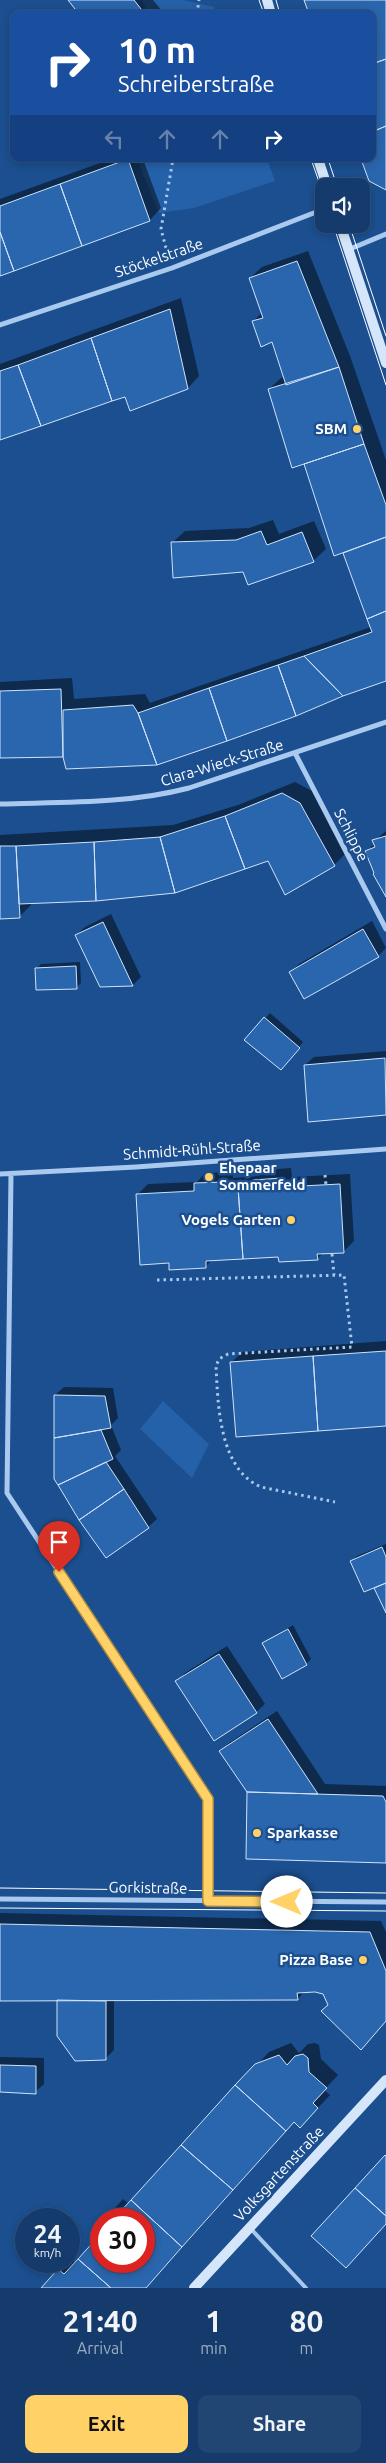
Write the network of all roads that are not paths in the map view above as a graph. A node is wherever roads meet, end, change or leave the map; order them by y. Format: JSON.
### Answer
{"nodes":[{"id":1,"x":319,"y":162,"type":"edge"},
{"id":2,"x":324,"y":178,"type":"edge"},
{"id":3,"x":315,"y":213,"type":"edge"},
{"id":4,"x":343,"y":233,"type":"edge"},
{"id":5,"x":386,"y":234,"type":"edge"},
{"id":6,"x":350,"y":250,"type":"junction"},
{"id":7,"x":0,"y":325,"type":"edge"},
{"id":8,"x":386,"y":363,"type":"edge"},
{"id":9,"x":386,"y":722,"type":"edge"},
{"id":10,"x":294,"y":753,"type":"junction"},
{"id":11,"x":0,"y":804,"type":"edge"},
{"id":12,"x":386,"y":929,"type":"edge"},
{"id":13,"x":386,"y":1149,"type":"edge"},
{"id":14,"x":0,"y":1174,"type":"edge"},
{"id":15,"x":11,"y":1174,"type":"junction"},
{"id":16,"x":0,"y":1899,"type":"edge"},
{"id":17,"x":208,"y":1901,"type":"junction"},
{"id":18,"x":386,"y":1902,"type":"edge"},
{"id":19,"x":386,"y":2080,"type":"edge"},
{"id":20,"x":249,"y":2228,"type":"junction"},
{"id":21,"x":194,"y":2288,"type":"edge"},
{"id":22,"x":306,"y":2288,"type":"edge"}],
"edges":[{"from":1,"to":2,"type":"main road"},
{"from":3,"to":7,"type":"street","name":"Stöckelstraße"},
{"from":4,"to":6,"type":"main road"},
{"from":5,"to":6,"type":"street"},
{"from":6,"to":8,"type":"main road"},
{"from":9,"to":10,"type":"street","name":"Clara-Wieck-Straße"},
{"from":10,"to":11,"type":"street","name":"Clara-Wieck-Straße"},
{"from":10,"to":12,"type":"street","name":"Schlippe"},
{"from":13,"to":15,"type":"street","name":"Schmidt-Rühl-Straße"},
{"from":14,"to":15,"type":"street","name":"Schmidt-Rühl-Straße"},
{"from":15,"to":17,"type":"street"},
{"from":16,"to":17,"type":"street","name":"Gorkistraße"},
{"from":17,"to":18,"type":"street","name":"Gorkistraße"},
{"from":19,"to":20,"type":"main road","name":"Volksgartenstraße"},
{"from":20,"to":21,"type":"main road","name":"Volksgartenstraße"},
{"from":20,"to":22,"type":"lane"}]}
